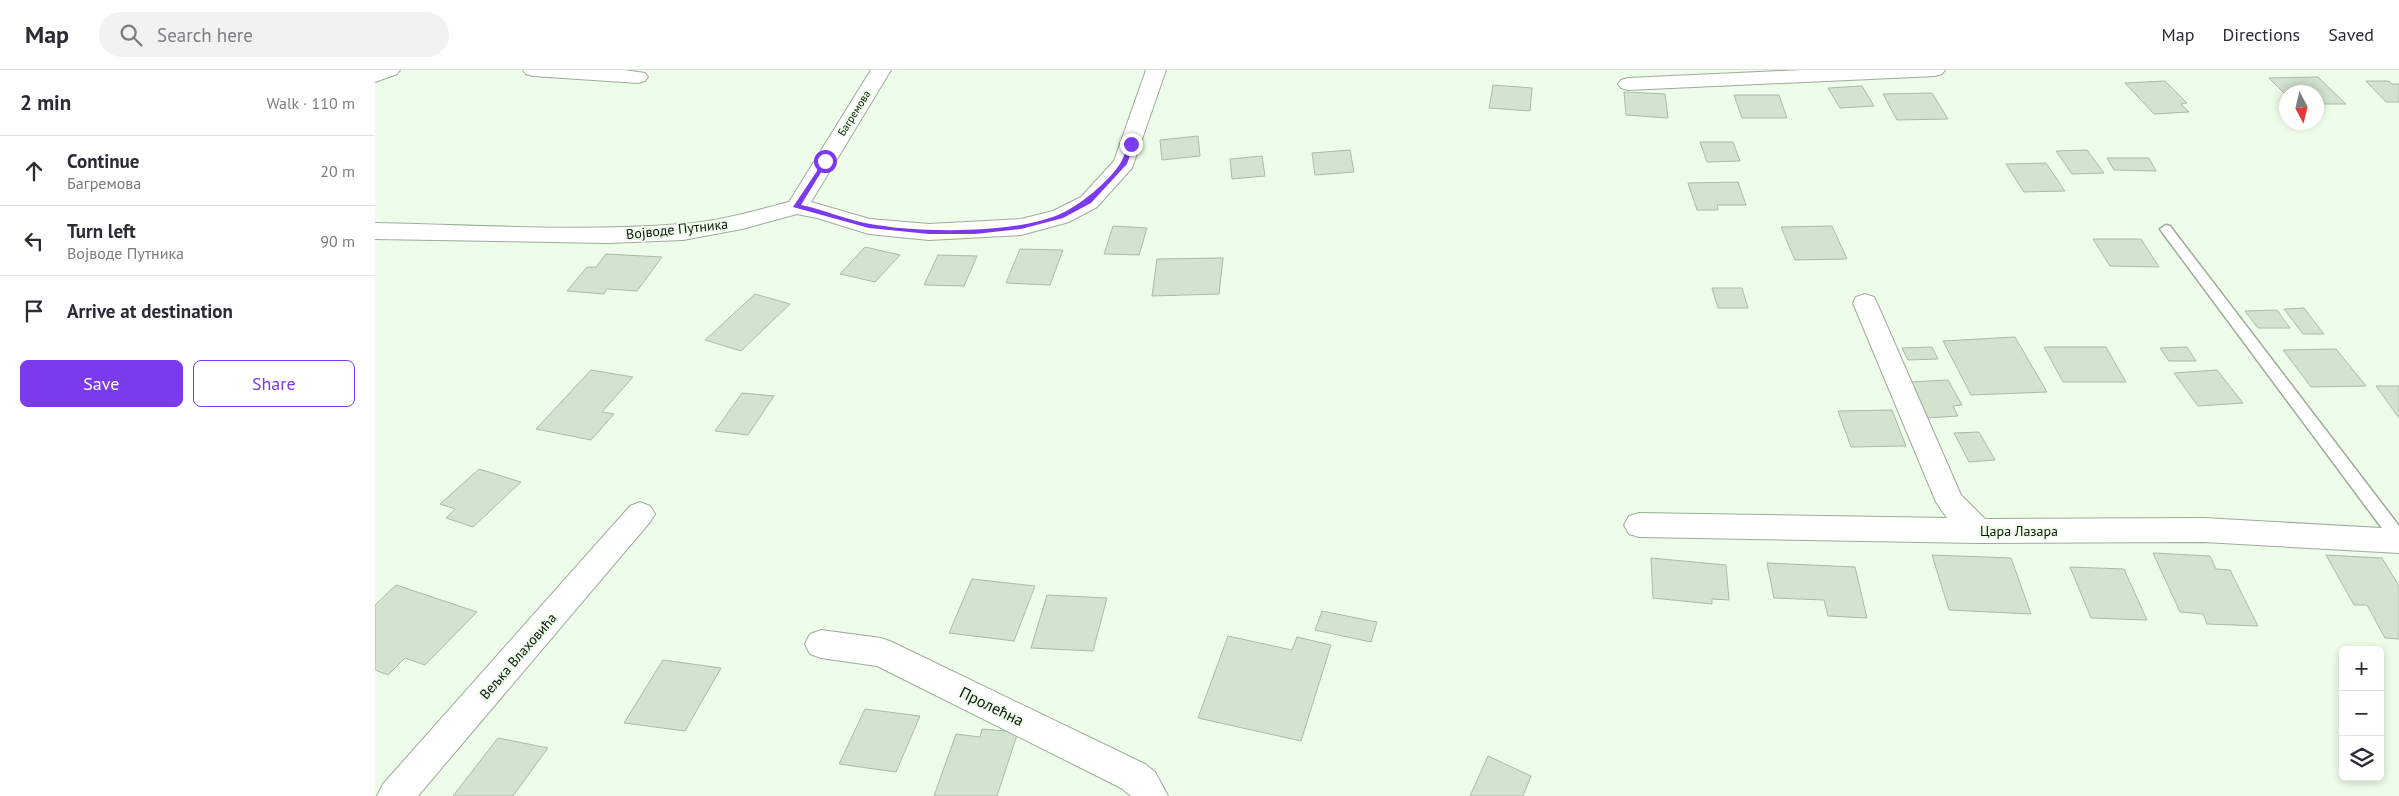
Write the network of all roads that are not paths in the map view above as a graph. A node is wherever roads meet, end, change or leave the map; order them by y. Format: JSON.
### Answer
{"nodes":[{"id":1,"x":390,"y":70,"type":"edge"},
{"id":2,"x":533,"y":70,"type":"edge"},
{"id":3,"x":881,"y":70,"type":"edge"},
{"id":4,"x":1157,"y":70,"type":"edge"},
{"id":5,"x":1935,"y":70,"type":"edge"},
{"id":6,"x":375,"y":76,"type":"edge"},
{"id":7,"x":638,"y":77,"type":"dead end"},
{"id":8,"x":1628,"y":84,"type":"dead end"},
{"id":9,"x":797,"y":207,"type":"junction"},
{"id":10,"x":2167,"y":229,"type":"dead end"},
{"id":11,"x":375,"y":231,"type":"edge"},
{"id":12,"x":1865,"y":303,"type":"dead end"},
{"id":13,"x":640,"y":514,"type":"dead end"},
{"id":14,"x":1639,"y":524,"type":"dead end"},
{"id":15,"x":1978,"y":531,"type":"junction"},
{"id":16,"x":2399,"y":540,"type":"edge"},
{"id":17,"x":821,"y":644,"type":"dead end"},
{"id":18,"x":395,"y":796,"type":"edge"},
{"id":19,"x":1150,"y":796,"type":"edge"}],
"edges":[{"from":1,"to":6,"type":"street"},
{"from":2,"to":7,"type":"street"},
{"from":3,"to":9,"type":"street","name":"Багремова"},
{"from":4,"to":9,"type":"street","name":"Војводе Путника"},
{"from":5,"to":8,"type":"street"},
{"from":9,"to":11,"type":"street","name":"Војводе Путника"},
{"from":10,"to":16,"type":"lane"},
{"from":12,"to":15,"type":"street"},
{"from":13,"to":18,"type":"street","name":"Вељка Влаховића"},
{"from":14,"to":15,"type":"street","name":"Цара Лазара"},
{"from":15,"to":16,"type":"street","name":"Цара Лазара"},
{"from":17,"to":19,"type":"street","name":"Пролећна"}]}
